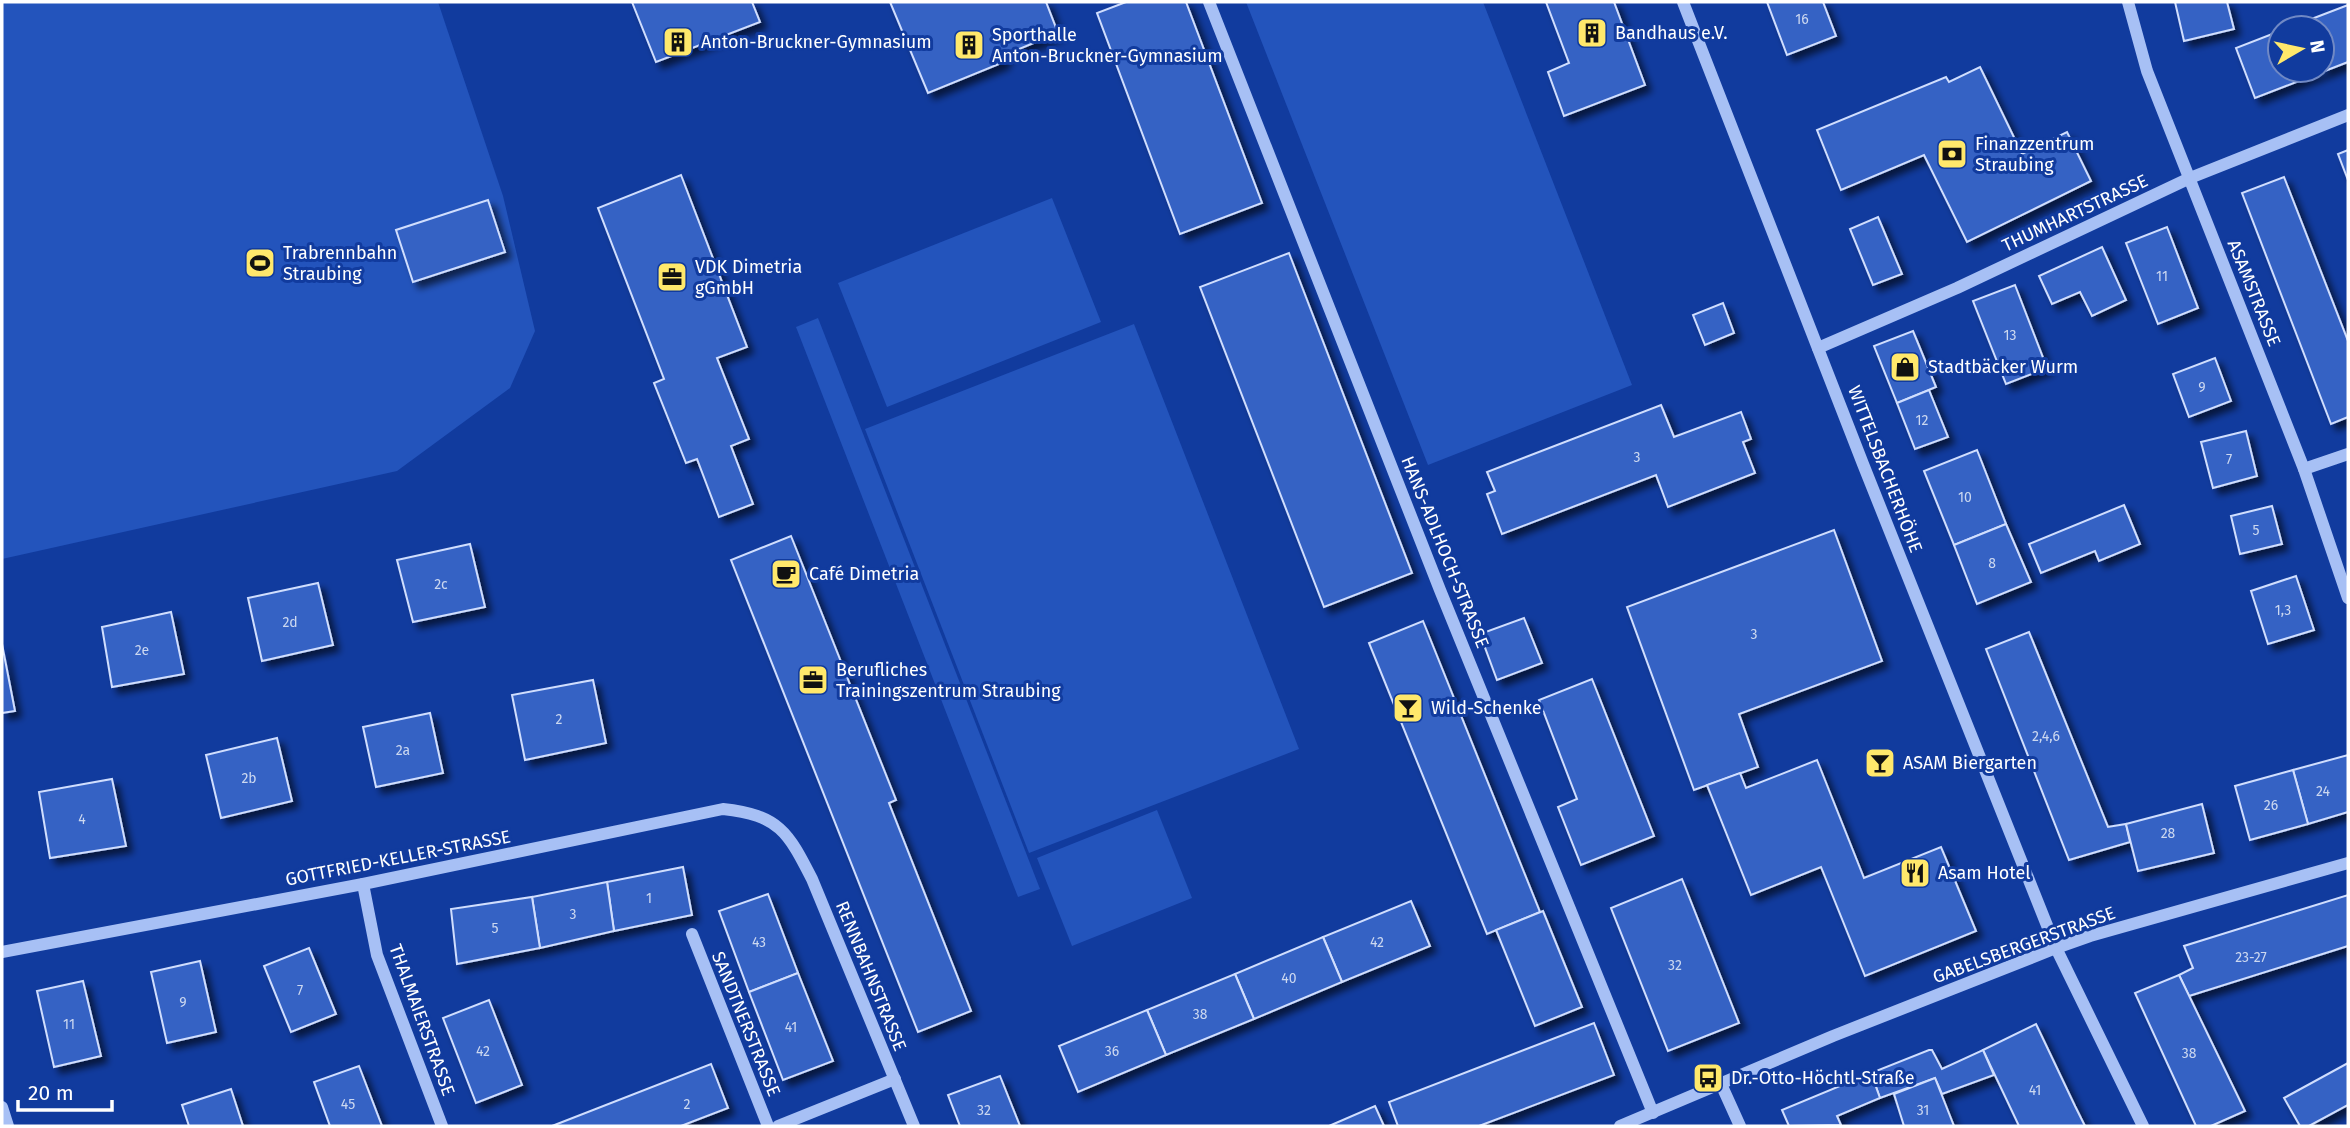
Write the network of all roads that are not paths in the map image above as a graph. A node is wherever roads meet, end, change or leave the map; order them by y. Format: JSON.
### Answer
{"nodes":[{"id":1,"x":1209,"y":2,"type":"edge"},
{"id":2,"x":1683,"y":2,"type":"edge"},
{"id":3,"x":2128,"y":2,"type":"edge"},
{"id":4,"x":2348,"y":116,"type":"edge"},
{"id":5,"x":2190,"y":178,"type":"junction"},
{"id":6,"x":1818,"y":348,"type":"junction"},
{"id":7,"x":2348,"y":454,"type":"edge"},
{"id":8,"x":2304,"y":469,"type":"junction"},
{"id":9,"x":2348,"y":598,"type":"edge"},
{"id":10,"x":793,"y":840,"type":"joint"},
{"id":11,"x":2348,"y":863,"type":"edge"},
{"id":12,"x":363,"y":884,"type":"junction"},
{"id":13,"x":692,"y":934,"type":"dead end"},
{"id":14,"x":2056,"y":948,"type":"junction"},
{"id":15,"x":2,"y":952,"type":"edge"},
{"id":16,"x":895,"y":1079,"type":"junction"},
{"id":17,"x":1721,"y":1084,"type":"junction"},
{"id":18,"x":2,"y":1107,"type":"edge"},
{"id":19,"x":1653,"y":1113,"type":"junction"},
{"id":20,"x":8,"y":1126,"type":"edge"},
{"id":21,"x":442,"y":1126,"type":"edge"},
{"id":22,"x":768,"y":1126,"type":"edge"},
{"id":23,"x":778,"y":1126,"type":"edge"},
{"id":24,"x":914,"y":1126,"type":"edge"},
{"id":25,"x":1620,"y":1126,"type":"edge"},
{"id":26,"x":1740,"y":1126,"type":"edge"},
{"id":27,"x":2143,"y":1126,"type":"edge"}],
"edges":[{"from":1,"to":19,"type":"street","name":"HANS-ADLHOCH-STRASSE"},
{"from":2,"to":6,"type":"street","name":"WITTELSBACHERHÖHE"},
{"from":3,"to":5,"type":"street","name":"ASAMSTRASSE"},
{"from":4,"to":5,"type":"street","name":"THUMHARTSTRASSE"},
{"from":5,"to":6,"type":"street","name":"THUMHARTSTRASSE"},
{"from":5,"to":8,"type":"street","name":"ASAMSTRASSE"},
{"from":6,"to":14,"type":"street","name":"WITTELSBACHERHÖHE"},
{"from":7,"to":8,"type":"street"},
{"from":8,"to":9,"type":"street","name":"ASAMSTRASSE"},
{"from":10,"to":12,"type":"street","name":"GOTTFRIED-KELLER-STRASSE"},
{"from":10,"to":16,"type":"street","name":"RENNBAHNSTRASSE"},
{"from":11,"to":14,"type":"street","name":"GABELSBERGERSTRASSE"},
{"from":12,"to":15,"type":"street","name":"GOTTFRIED-KELLER-STRASSE"},
{"from":12,"to":21,"type":"street","name":"THALMAIERSTRASSE"},
{"from":13,"to":22,"type":"street","name":"SANDTNERSTRASSE"},
{"from":14,"to":17,"type":"street","name":"GABELSBERGERSTRASSE"},
{"from":14,"to":27,"type":"street"},
{"from":16,"to":23,"type":"street"},
{"from":16,"to":24,"type":"street","name":"RENNBAHNSTRASSE"},
{"from":17,"to":19,"type":"street","name":"GABELSBERGERSTRASSE"},
{"from":17,"to":26,"type":"street"},
{"from":18,"to":20,"type":"street"},
{"from":19,"to":25,"type":"street","name":"GABELSBERGERSTRASSE"}]}
